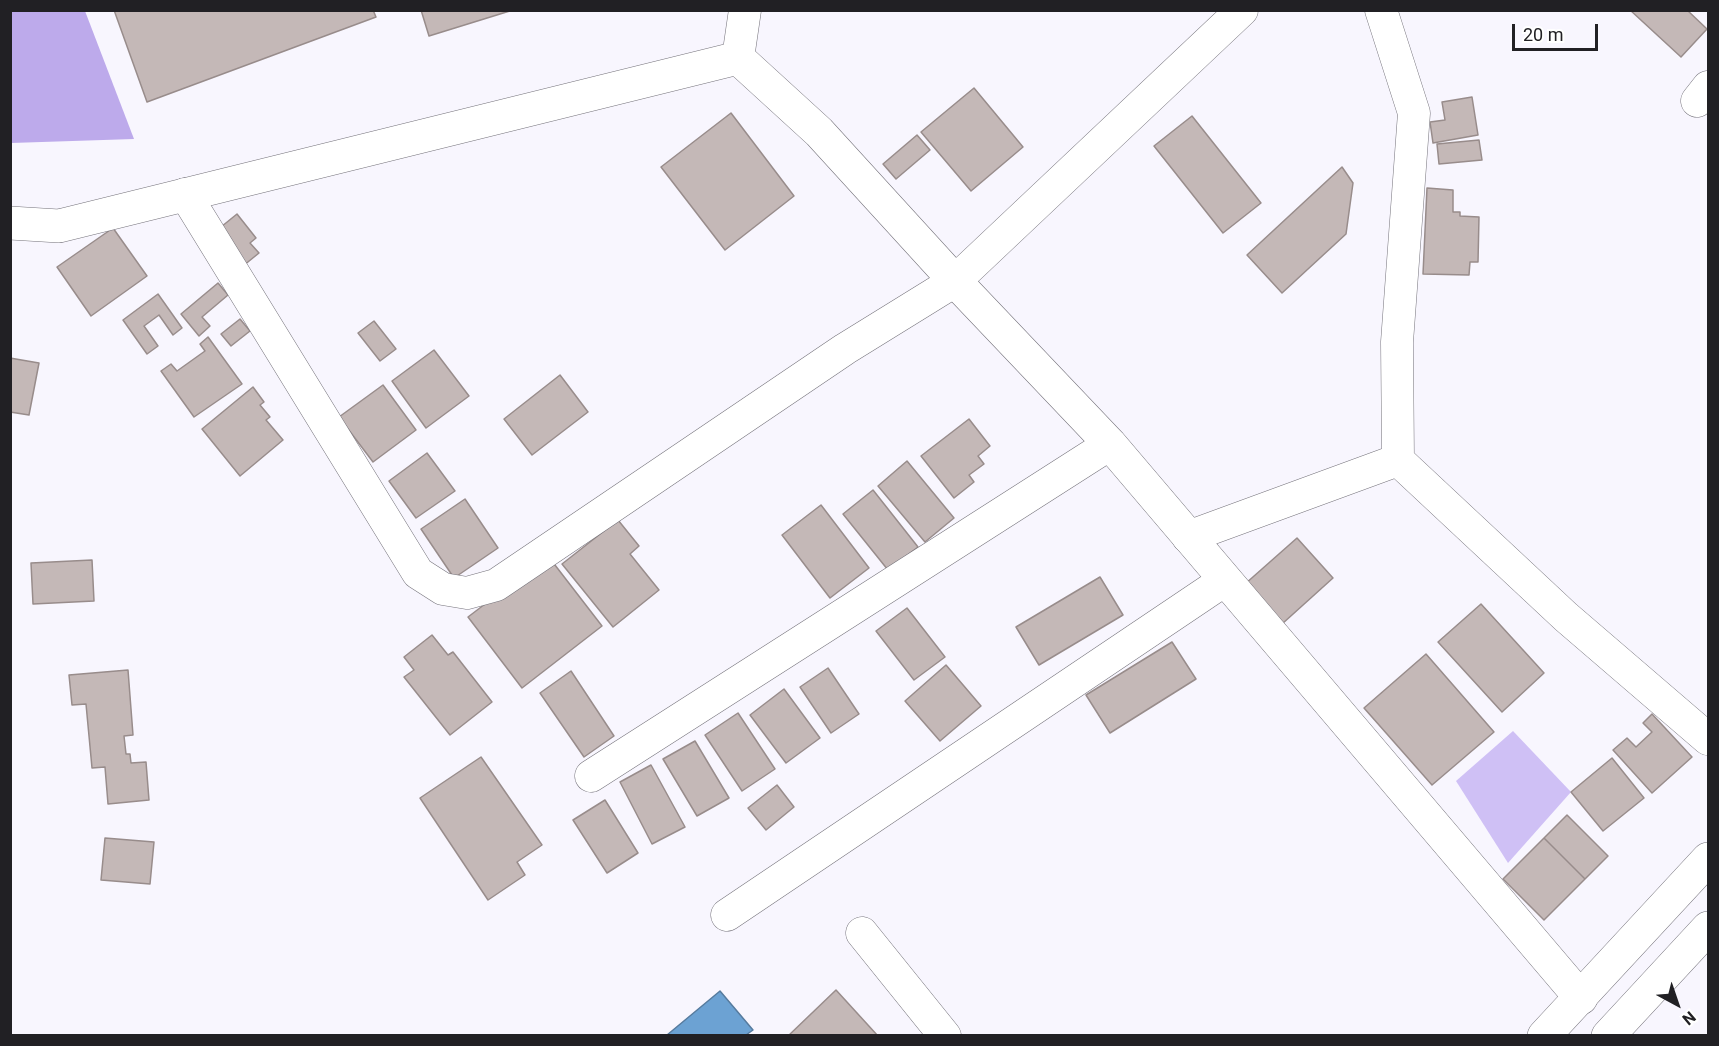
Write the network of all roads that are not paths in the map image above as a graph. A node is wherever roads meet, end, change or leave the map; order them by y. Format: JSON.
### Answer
{"nodes":[{"id":1,"x":746,"y":10,"type":"edge"},
{"id":2,"x":1242,"y":10,"type":"edge"},
{"id":3,"x":1381,"y":10,"type":"edge"},
{"id":4,"x":738,"y":58,"type":"junction"},
{"id":5,"x":185,"y":194,"type":"junction"},
{"id":6,"x":10,"y":223,"type":"edge"},
{"id":7,"x":955,"y":281,"type":"junction"},
{"id":8,"x":1110,"y":444,"type":"junction"},
{"id":9,"x":1398,"y":460,"type":"junction"},
{"id":10,"x":1188,"y":537,"type":"junction"},
{"id":11,"x":1225,"y":580,"type":"junction"},
{"id":12,"x":1708,"y":739,"type":"edge"},
{"id":13,"x":591,"y":776,"type":"dead end"},
{"id":14,"x":1708,"y":859,"type":"edge"},
{"id":15,"x":727,"y":915,"type":"dead end"},
{"id":16,"x":1708,"y":928,"type":"edge"},
{"id":17,"x":862,"y":933,"type":"dead end"},
{"id":18,"x":1581,"y":998,"type":"junction"},
{"id":19,"x":945,"y":1035,"type":"edge"},
{"id":20,"x":1544,"y":1035,"type":"edge"},
{"id":21,"x":1608,"y":1035,"type":"edge"}],
"edges":[{"from":1,"to":4,"type":"street"},
{"from":2,"to":7,"type":"street"},
{"from":3,"to":9,"type":"street"},
{"from":4,"to":5,"type":"main road"},
{"from":4,"to":7,"type":"main road"},
{"from":5,"to":6,"type":"main road"},
{"from":5,"to":7,"type":"street"},
{"from":7,"to":8,"type":"main road"},
{"from":8,"to":10,"type":"main road"},
{"from":8,"to":13,"type":"street"},
{"from":9,"to":10,"type":"street"},
{"from":9,"to":12,"type":"street"},
{"from":10,"to":11,"type":"main road"},
{"from":11,"to":15,"type":"street"},
{"from":11,"to":18,"type":"main road"},
{"from":14,"to":18,"type":"main road"},
{"from":16,"to":21,"type":"main road"},
{"from":17,"to":19,"type":"street"},
{"from":18,"to":20,"type":"main road"}]}
